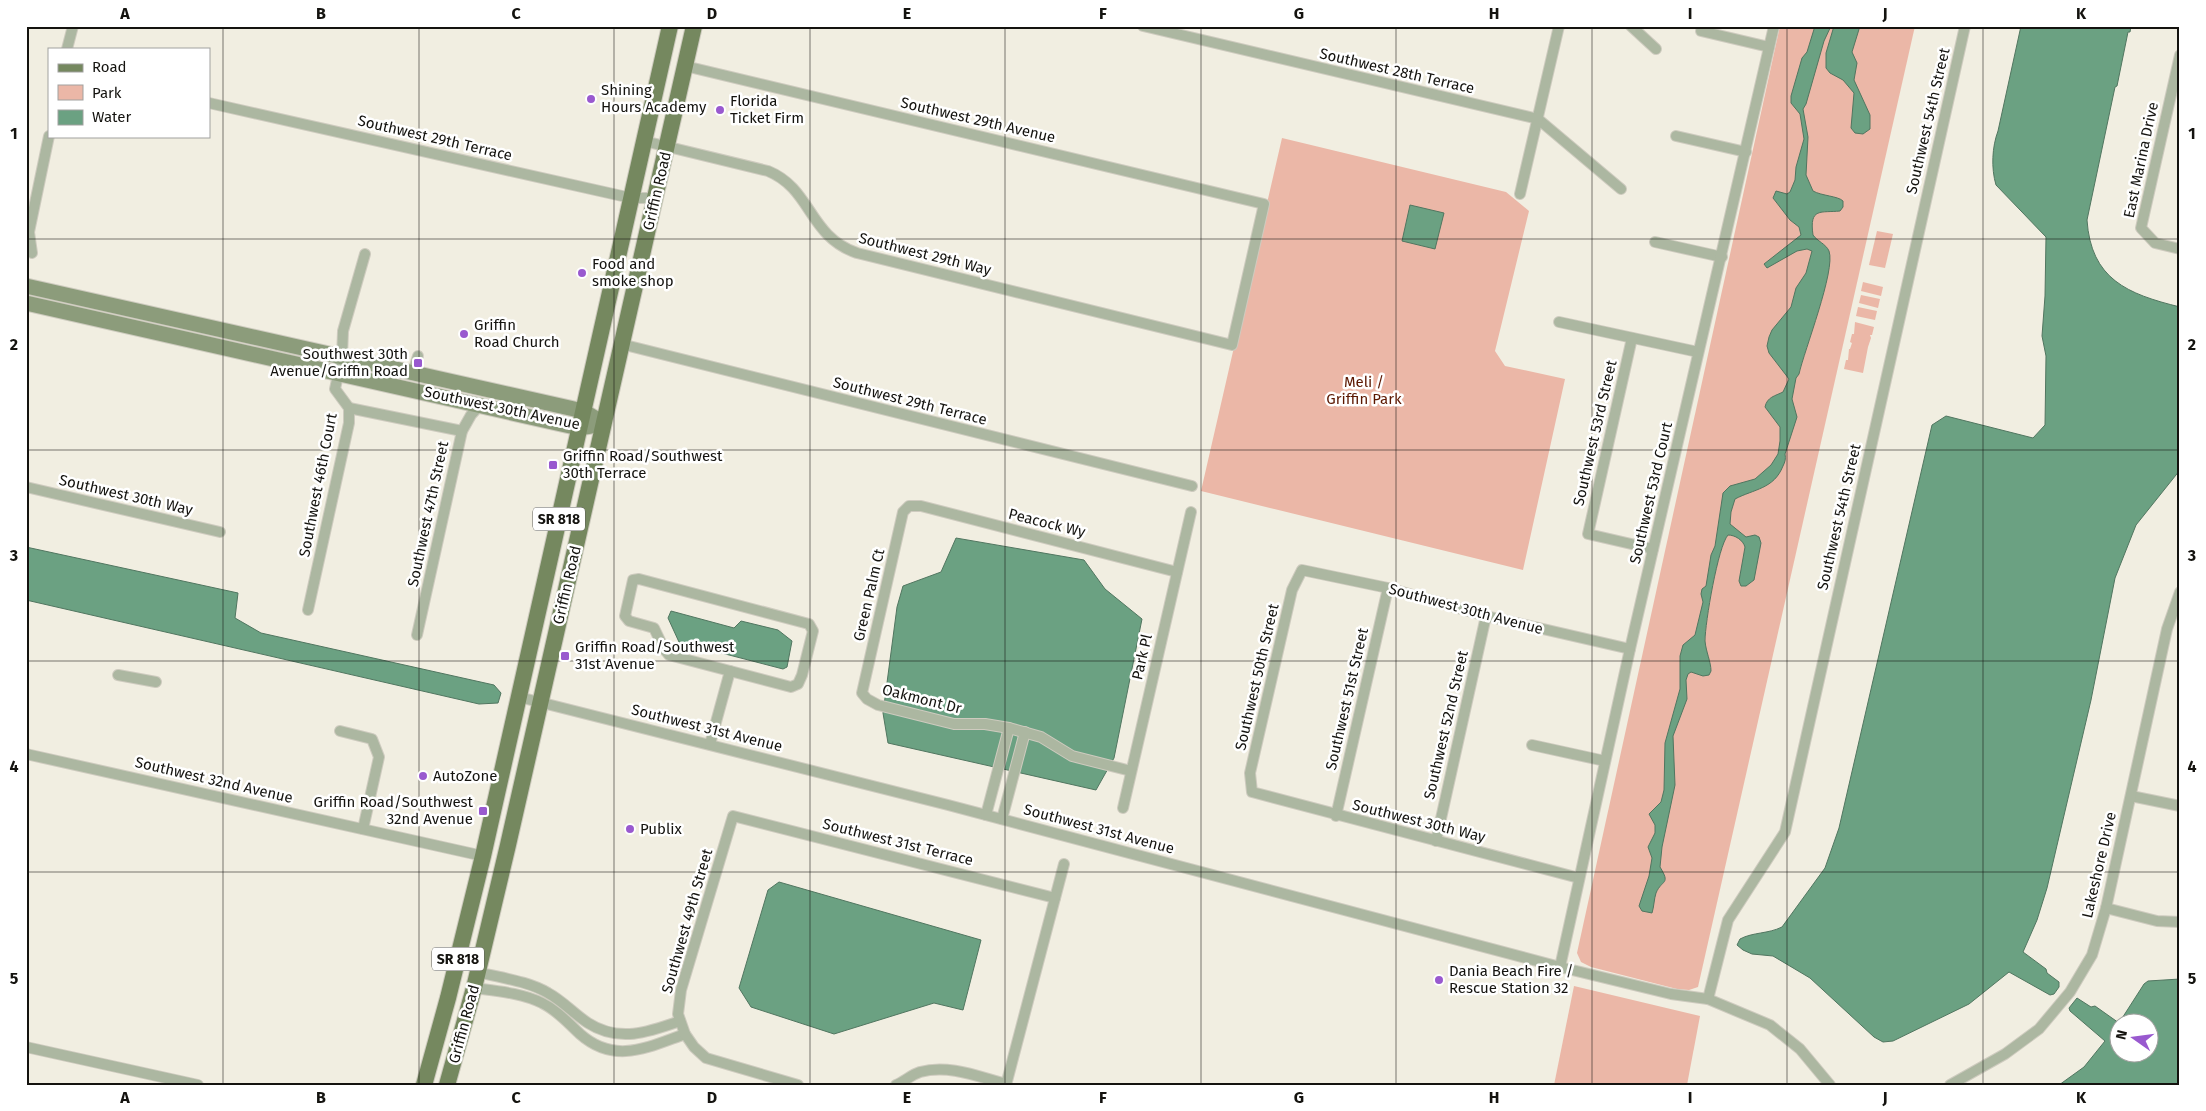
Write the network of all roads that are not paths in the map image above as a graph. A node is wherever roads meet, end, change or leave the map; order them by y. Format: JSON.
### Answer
{"nodes":[{"id":1,"x":73,"y":26,"type":"edge"},
{"id":2,"x":670,"y":26,"type":"edge"},
{"id":3,"x":694,"y":26,"type":"edge"},
{"id":4,"x":1143,"y":26,"type":"edge"},
{"id":5,"x":1559,"y":26,"type":"edge"},
{"id":6,"x":1631,"y":26,"type":"edge"},
{"id":7,"x":1774,"y":26,"type":"edge"},
{"id":8,"x":1965,"y":26,"type":"edge"},
{"id":9,"x":1700,"y":32,"type":"dead end"},
{"id":10,"x":67,"y":48,"type":"edge"},
{"id":11,"x":1770,"y":48,"type":"junction"},
{"id":12,"x":1656,"y":49,"type":"dead end"},
{"id":13,"x":2180,"y":55,"type":"edge"},
{"id":14,"x":685,"y":66,"type":"junction"},
{"id":15,"x":210,"y":103,"type":"edge"},
{"id":16,"x":1538,"y":120,"type":"junction"},
{"id":17,"x":1676,"y":136,"type":"dead end"},
{"id":18,"x":49,"y":138,"type":"edge"},
{"id":19,"x":644,"y":141,"type":"junction"},
{"id":20,"x":667,"y":147,"type":"junction"},
{"id":21,"x":1746,"y":152,"type":"junction"},
{"id":22,"x":1621,"y":189,"type":"dead end"},
{"id":23,"x":1520,"y":194,"type":"dead end"},
{"id":24,"x":631,"y":198,"type":"junction"},
{"id":25,"x":655,"y":198,"type":"junction"},
{"id":26,"x":1655,"y":242,"type":"dead end"},
{"id":27,"x":2180,"y":249,"type":"edge"},
{"id":28,"x":32,"y":253,"type":"dead end"},
{"id":29,"x":365,"y":254,"type":"dead end"},
{"id":30,"x":1722,"y":257,"type":"junction"},
{"id":31,"x":26,"y":286,"type":"edge"},
{"id":32,"x":26,"y":303,"type":"edge"},
{"id":33,"x":1559,"y":322,"type":"dead end"},
{"id":34,"x":1632,"y":338,"type":"junction"},
{"id":35,"x":621,"y":344,"type":"junction"},
{"id":36,"x":1232,"y":345,"type":"joint"},
{"id":37,"x":1698,"y":352,"type":"junction"},
{"id":38,"x":418,"y":356,"type":"dead end"},
{"id":39,"x":342,"y":357,"type":"junction"},
{"id":40,"x":339,"y":372,"type":"junction"},
{"id":41,"x":413,"y":372,"type":"junction"},
{"id":42,"x":480,"y":405,"type":"junction"},
{"id":43,"x":349,"y":408,"type":"junction"},
{"id":44,"x":583,"y":411,"type":"junction"},
{"id":45,"x":603,"y":423,"type":"junction"},
{"id":46,"x":579,"y":428,"type":"junction"},
{"id":47,"x":462,"y":431,"type":"junction"},
{"id":48,"x":1192,"y":486,"type":"dead end"},
{"id":49,"x":26,"y":487,"type":"edge"},
{"id":50,"x":909,"y":506,"type":"joint"},
{"id":51,"x":1190,"y":512,"type":"dead end"},
{"id":52,"x":220,"y":532,"type":"dead end"},
{"id":53,"x":1653,"y":550,"type":"junction"},
{"id":54,"x":1302,"y":570,"type":"joint"},
{"id":55,"x":1177,"y":572,"type":"junction"},
{"id":56,"x":1388,"y":588,"type":"junction"},
{"id":57,"x":2180,"y":592,"type":"edge"},
{"id":58,"x":308,"y":610,"type":"dead end"},
{"id":59,"x":1486,"y":616,"type":"junction"},
{"id":60,"x":417,"y":635,"type":"dead end"},
{"id":61,"x":1630,"y":649,"type":"junction"},
{"id":62,"x":730,"y":671,"type":"junction"},
{"id":63,"x":118,"y":675,"type":"dead end"},
{"id":64,"x":156,"y":682,"type":"dead end"},
{"id":65,"x":862,"y":693,"type":"joint"},
{"id":66,"x":519,"y":697,"type":"junction"},
{"id":67,"x":541,"y":702,"type":"junction"},
{"id":68,"x":1009,"y":728,"type":"junction"},
{"id":69,"x":340,"y":732,"type":"dead end"},
{"id":70,"x":1025,"y":732,"type":"junction"},
{"id":71,"x":710,"y":744,"type":"junction"},
{"id":72,"x":1532,"y":745,"type":"dead end"},
{"id":73,"x":26,"y":754,"type":"edge"},
{"id":74,"x":1606,"y":761,"type":"junction"},
{"id":75,"x":1131,"y":771,"type":"junction"},
{"id":76,"x":1252,"y":792,"type":"joint"},
{"id":77,"x":2131,"y":796,"type":"junction"},
{"id":78,"x":2180,"y":806,"type":"edge"},
{"id":79,"x":1123,"y":808,"type":"dead end"},
{"id":80,"x":986,"y":815,"type":"junction"},
{"id":81,"x":733,"y":816,"type":"joint"},
{"id":82,"x":1336,"y":816,"type":"junction"},
{"id":83,"x":1002,"y":819,"type":"junction"},
{"id":84,"x":363,"y":829,"type":"junction"},
{"id":85,"x":1436,"y":841,"type":"junction"},
{"id":86,"x":483,"y":856,"type":"junction"},
{"id":87,"x":1064,"y":864,"type":"dead end"},
{"id":88,"x":1579,"y":878,"type":"junction"},
{"id":89,"x":1055,"y":898,"type":"junction"},
{"id":90,"x":2106,"y":908,"type":"junction"},
{"id":91,"x":492,"y":916,"type":"junction"},
{"id":92,"x":2180,"y":922,"type":"edge"},
{"id":93,"x":1560,"y":967,"type":"junction"},
{"id":94,"x":478,"y":972,"type":"junction"},
{"id":95,"x":474,"y":988,"type":"junction"},
{"id":96,"x":1708,"y":999,"type":"junction"},
{"id":97,"x":680,"y":1020,"type":"junction"},
{"id":98,"x":685,"y":1034,"type":"junction"},
{"id":99,"x":26,"y":1048,"type":"edge"},
{"id":100,"x":424,"y":1084,"type":"edge"},
{"id":101,"x":198,"y":1085,"type":"edge"},
{"id":102,"x":447,"y":1085,"type":"edge"},
{"id":103,"x":798,"y":1085,"type":"edge"},
{"id":104,"x":896,"y":1085,"type":"edge"},
{"id":105,"x":1006,"y":1085,"type":"edge"},
{"id":106,"x":1830,"y":1085,"type":"edge"},
{"id":107,"x":1951,"y":1085,"type":"edge"}],
"edges":[{"from":1,"to":10,"type":"street"},
{"from":2,"to":19,"type":"main road","name":"Griffin Road","number":"SR 818"},
{"from":3,"to":14,"type":"main road","name":"Griffin Road","number":"SR 818"},
{"from":4,"to":16,"type":"street","name":"Southwest 28th Terrace"},
{"from":5,"to":16,"type":"street"},
{"from":6,"to":12,"type":"street"},
{"from":7,"to":11,"type":"street","name":"Southwest 53rd Court"},
{"from":8,"to":96,"type":"street","name":"Southwest 54th Street"},
{"from":9,"to":11,"type":"street"},
{"from":11,"to":21,"type":"street","name":"Southwest 53rd Court"},
{"from":13,"to":27,"type":"street","name":"East Marina Drive"},
{"from":14,"to":20,"type":"main road","name":"Griffin Road","number":"SR 818"},
{"from":14,"to":36,"type":"street","name":"Southwest 29th Avenue"},
{"from":15,"to":24,"type":"street","name":"Southwest 29th Terrace"},
{"from":16,"to":22,"type":"street","name":"Southwest 28th Terrace"},
{"from":16,"to":23,"type":"street"},
{"from":17,"to":21,"type":"street"},
{"from":18,"to":28,"type":"street"},
{"from":19,"to":20,"type":"street","name":"Southwest 29th Way"},
{"from":19,"to":24,"type":"main road","name":"Griffin Road","number":"SR 818"},
{"from":20,"to":25,"type":"main road","name":"Griffin Road","number":"SR 818"},
{"from":20,"to":36,"type":"street","name":"Southwest 29th Way"},
{"from":21,"to":30,"type":"street","name":"Southwest 53rd Court"},
{"from":24,"to":25,"type":"street","name":"Southwest 29th Terrace"},
{"from":24,"to":44,"type":"main road","name":"Griffin Road","number":"SR 818"},
{"from":25,"to":35,"type":"main road","name":"Griffin Road","number":"SR 818"},
{"from":26,"to":30,"type":"street"},
{"from":29,"to":39,"type":"street","name":"Southwest 46th Court"},
{"from":30,"to":37,"type":"street","name":"Southwest 53rd Court"},
{"from":31,"to":39,"type":"main road","name":"Southwest 30th Avenue"},
{"from":32,"to":40,"type":"main road","name":"Southwest 30th Avenue"},
{"from":33,"to":34,"type":"street"},
{"from":34,"to":37,"type":"street"},
{"from":34,"to":53,"type":"street","name":"Southwest 53rd Street"},
{"from":35,"to":45,"type":"main road","name":"Griffin Road","number":"SR 818"},
{"from":35,"to":48,"type":"street","name":"Southwest 29th Terrace"},
{"from":37,"to":53,"type":"street","name":"Southwest 53rd Court"},
{"from":38,"to":41,"type":"street"},
{"from":39,"to":40,"type":"street","name":"Southwest 46th Court"},
{"from":39,"to":41,"type":"main road","name":"Southwest 30th Avenue"},
{"from":40,"to":42,"type":"main road","name":"Southwest 30th Avenue"},
{"from":40,"to":43,"type":"street","name":"Southwest 46th Court"},
{"from":41,"to":44,"type":"main road","name":"Southwest 30th Avenue"},
{"from":42,"to":46,"type":"main road","name":"Southwest 30th Avenue"},
{"from":42,"to":47,"type":"street","name":"Southwest 47th Street"},
{"from":43,"to":47,"type":"street"},
{"from":43,"to":58,"type":"street","name":"Southwest 46th Court"},
{"from":44,"to":45,"type":"main road","name":"Southwest 30th Avenue"},
{"from":44,"to":46,"type":"main road","name":"Griffin Road","number":"SR 818"},
{"from":45,"to":46,"type":"main road","name":"Southwest 30th Avenue"},
{"from":45,"to":67,"type":"main road","name":"Griffin Road","number":"SR 818"},
{"from":46,"to":66,"type":"main road","name":"Griffin Road","number":"SR 818"},
{"from":47,"to":60,"type":"street","name":"Southwest 47th Street"},
{"from":49,"to":52,"type":"street","name":"Southwest 30th Way"},
{"from":50,"to":55,"type":"street","name":"Peacock Wy"},
{"from":50,"to":65,"type":"street","name":"Green Palm Ct"},
{"from":51,"to":55,"type":"street","name":"Park Pl"},
{"from":53,"to":61,"type":"street","name":"Southwest 53rd Court"},
{"from":54,"to":56,"type":"street","name":"Southwest 30th Avenue"},
{"from":54,"to":76,"type":"street","name":"Southwest 50th Street"},
{"from":55,"to":75,"type":"street","name":"Park Pl"},
{"from":56,"to":59,"type":"street","name":"Southwest 30th Avenue"},
{"from":56,"to":82,"type":"street","name":"Southwest 51st Street"},
{"from":57,"to":77,"type":"street","name":"Lakeshore Drive"},
{"from":59,"to":61,"type":"street","name":"Southwest 30th Avenue"},
{"from":59,"to":85,"type":"street","name":"Southwest 52nd Street"},
{"from":61,"to":74,"type":"street","name":"Southwest 53rd Court"},
{"from":62,"to":62,"type":"street"},
{"from":62,"to":71,"type":"street"},
{"from":63,"to":64,"type":"street"},
{"from":65,"to":68,"type":"street","name":"Oakmont Dr"},
{"from":66,"to":67,"type":"street","name":"Southwest 31st Avenue"},
{"from":66,"to":86,"type":"main road","name":"Griffin Road","number":"SR 818"},
{"from":67,"to":71,"type":"street","name":"Southwest 31st Avenue"},
{"from":67,"to":91,"type":"main road","name":"Griffin Road","number":"SR 818"},
{"from":68,"to":70,"type":"street","name":"Oakmont Dr"},
{"from":68,"to":80,"type":"street"},
{"from":69,"to":84,"type":"street"},
{"from":70,"to":75,"type":"street"},
{"from":70,"to":83,"type":"street"},
{"from":71,"to":80,"type":"street","name":"Southwest 31st Avenue"},
{"from":72,"to":74,"type":"street"},
{"from":73,"to":84,"type":"street","name":"Southwest 32nd Avenue"},
{"from":74,"to":88,"type":"street","name":"Southwest 53rd Court"},
{"from":75,"to":79,"type":"street","name":"Park Pl"},
{"from":76,"to":82,"type":"street","name":"Southwest 30th Way"},
{"from":77,"to":78,"type":"street"},
{"from":77,"to":90,"type":"street","name":"Lakeshore Drive"},
{"from":80,"to":83,"type":"street","name":"Southwest 31st Avenue"},
{"from":81,"to":89,"type":"street","name":"Southwest 31st Terrace"},
{"from":81,"to":97,"type":"street","name":"Southwest 49th Street"},
{"from":82,"to":85,"type":"street","name":"Southwest 30th Way"},
{"from":83,"to":93,"type":"street","name":"Southwest 31st Avenue"},
{"from":84,"to":86,"type":"street","name":"Southwest 32nd Avenue"},
{"from":85,"to":88,"type":"street","name":"Southwest 30th Way"},
{"from":86,"to":91,"type":"main road"},
{"from":86,"to":100,"type":"main road","name":"Griffin Road","number":"SR 818"},
{"from":87,"to":89,"type":"street"},
{"from":88,"to":93,"type":"street","name":"Southwest 53rd Court"},
{"from":89,"to":105,"type":"street"},
{"from":90,"to":92,"type":"street"},
{"from":90,"to":107,"type":"street","name":"Lakeshore Drive"},
{"from":91,"to":94,"type":"main road","name":"Griffin Road","number":"SR 818"},
{"from":93,"to":96,"type":"street","name":"Southwest 31st Avenue"},
{"from":94,"to":95,"type":"main road","name":"Griffin Road","number":"SR 818"},
{"from":94,"to":97,"type":"street"},
{"from":95,"to":98,"type":"street"},
{"from":95,"to":102,"type":"main road","name":"Griffin Road","number":"SR 818"},
{"from":96,"to":106,"type":"street","name":"Southwest 31st Avenue"},
{"from":97,"to":98,"type":"street","name":"Southwest 49th Street"},
{"from":98,"to":103,"type":"street"},
{"from":99,"to":101,"type":"street"},
{"from":104,"to":105,"type":"street"}]}
